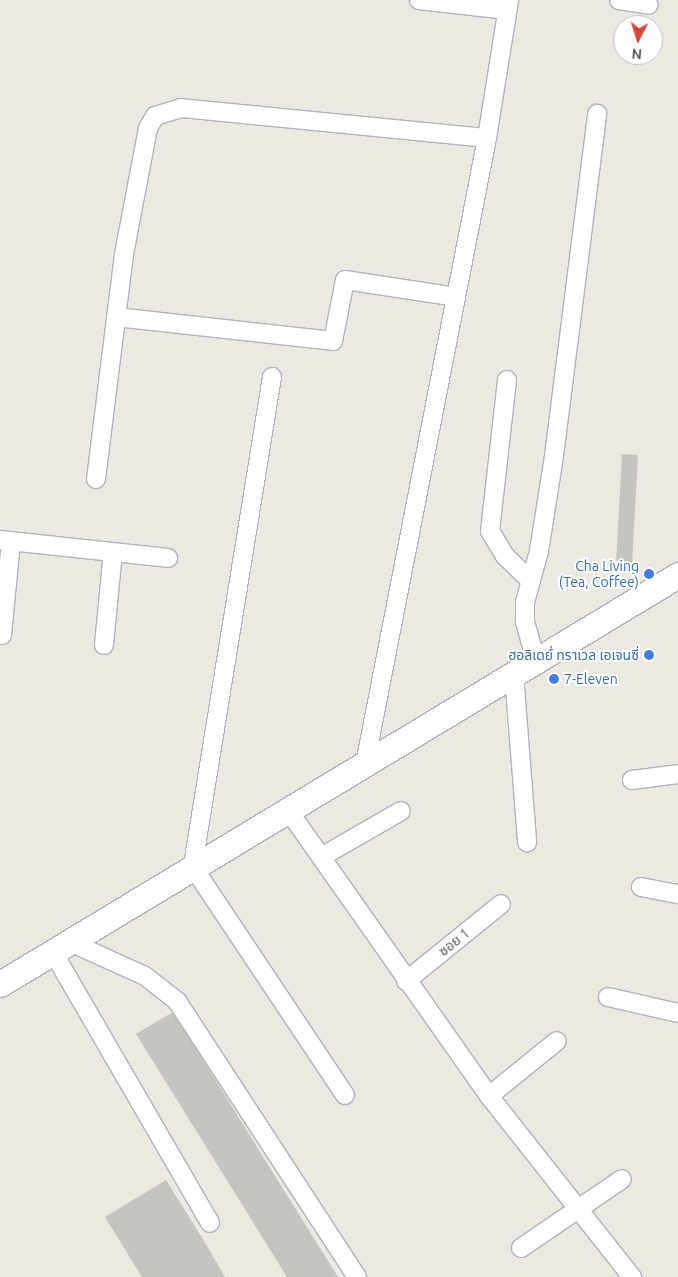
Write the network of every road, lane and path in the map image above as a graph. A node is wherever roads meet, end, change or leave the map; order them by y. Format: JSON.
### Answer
{"nodes":[{"id":1,"x":419,"y":0,"type":"edge"},
{"id":2,"x":619,"y":0,"type":"edge"},
{"id":3,"x":508,"y":5,"type":"edge"},
{"id":4,"x":649,"y":5,"type":"dead end"},
{"id":5,"x":597,"y":114,"type":"dead end"},
{"id":6,"x":487,"y":138,"type":"junction"},
{"id":7,"x":456,"y":297,"type":"junction"},
{"id":8,"x":116,"y":317,"type":"junction"},
{"id":9,"x":272,"y":377,"type":"dead end"},
{"id":10,"x":507,"y":380,"type":"dead end"},
{"id":11,"x":96,"y":479,"type":"dead end"},
{"id":12,"x":6,"y":541,"type":"edge"},
{"id":13,"x":113,"y":552,"type":"junction"},
{"id":14,"x":168,"y":558,"type":"dead end"},
{"id":15,"x":678,"y":576,"type":"edge"},
{"id":16,"x":530,"y":580,"type":"junction"},
{"id":17,"x":2,"y":635,"type":"dead end"},
{"id":18,"x":104,"y":645,"type":"dead end"},
{"id":19,"x":536,"y":661,"type":"junction"},
{"id":20,"x":514,"y":675,"type":"junction"},
{"id":21,"x":365,"y":764,"type":"junction"},
{"id":22,"x":678,"y":774,"type":"edge"},
{"id":23,"x":632,"y":780,"type":"dead end"},
{"id":24,"x":288,"y":810,"type":"junction"},
{"id":25,"x":401,"y":811,"type":"dead end"},
{"id":26,"x":527,"y":842,"type":"dead end"},
{"id":27,"x":321,"y":857,"type":"junction"},
{"id":28,"x":192,"y":867,"type":"junction"},
{"id":29,"x":641,"y":887,"type":"dead end"},
{"id":30,"x":678,"y":894,"type":"edge"},
{"id":31,"x":501,"y":904,"type":"dead end"},
{"id":32,"x":61,"y":947,"type":"junction"},
{"id":33,"x":406,"y":981,"type":"junction"},
{"id":34,"x":0,"y":984,"type":"edge"},
{"id":35,"x":608,"y":998,"type":"dead end"},
{"id":36,"x":678,"y":1013,"type":"edge"},
{"id":37,"x":558,"y":1042,"type":"dead end"},
{"id":38,"x":345,"y":1095,"type":"dead end"},
{"id":39,"x":489,"y":1096,"type":"junction"},
{"id":40,"x":622,"y":1179,"type":"dead end"},
{"id":41,"x":578,"y":1209,"type":"junction"},
{"id":42,"x":210,"y":1223,"type":"dead end"},
{"id":43,"x":522,"y":1248,"type":"dead end"},
{"id":44,"x":357,"y":1277,"type":"edge"},
{"id":45,"x":632,"y":1277,"type":"edge"}],
"edges":[{"from":1,"to":3,"type":"street"},
{"from":2,"to":4,"type":"street"},
{"from":3,"to":6,"type":"street"},
{"from":5,"to":16,"type":"street"},
{"from":6,"to":7,"type":"street"},
{"from":6,"to":8,"type":"street"},
{"from":7,"to":8,"type":"street"},
{"from":7,"to":21,"type":"street"},
{"from":8,"to":11,"type":"street"},
{"from":9,"to":28,"type":"street"},
{"from":10,"to":16,"type":"street"},
{"from":12,"to":13,"type":"street"},
{"from":12,"to":17,"type":"street"},
{"from":13,"to":14,"type":"street"},
{"from":13,"to":18,"type":"street"},
{"from":15,"to":19,"type":"main road"},
{"from":16,"to":19,"type":"street"},
{"from":19,"to":20,"type":"main road"},
{"from":20,"to":21,"type":"main road"},
{"from":20,"to":26,"type":"street"},
{"from":21,"to":24,"type":"main road"},
{"from":22,"to":23,"type":"street"},
{"from":24,"to":27,"type":"street"},
{"from":24,"to":28,"type":"main road"},
{"from":25,"to":27,"type":"street"},
{"from":27,"to":33,"type":"street"},
{"from":28,"to":32,"type":"main road"},
{"from":28,"to":38,"type":"street"},
{"from":29,"to":30,"type":"street"},
{"from":31,"to":33,"type":"street","name":"ซอย 1"},
{"from":32,"to":34,"type":"main road"},
{"from":32,"to":42,"type":"street"},
{"from":32,"to":44,"type":"street"},
{"from":33,"to":39,"type":"street"},
{"from":35,"to":36,"type":"street"},
{"from":37,"to":39,"type":"street"},
{"from":39,"to":41,"type":"street"},
{"from":40,"to":41,"type":"street"},
{"from":41,"to":43,"type":"street"},
{"from":41,"to":45,"type":"street"}]}
